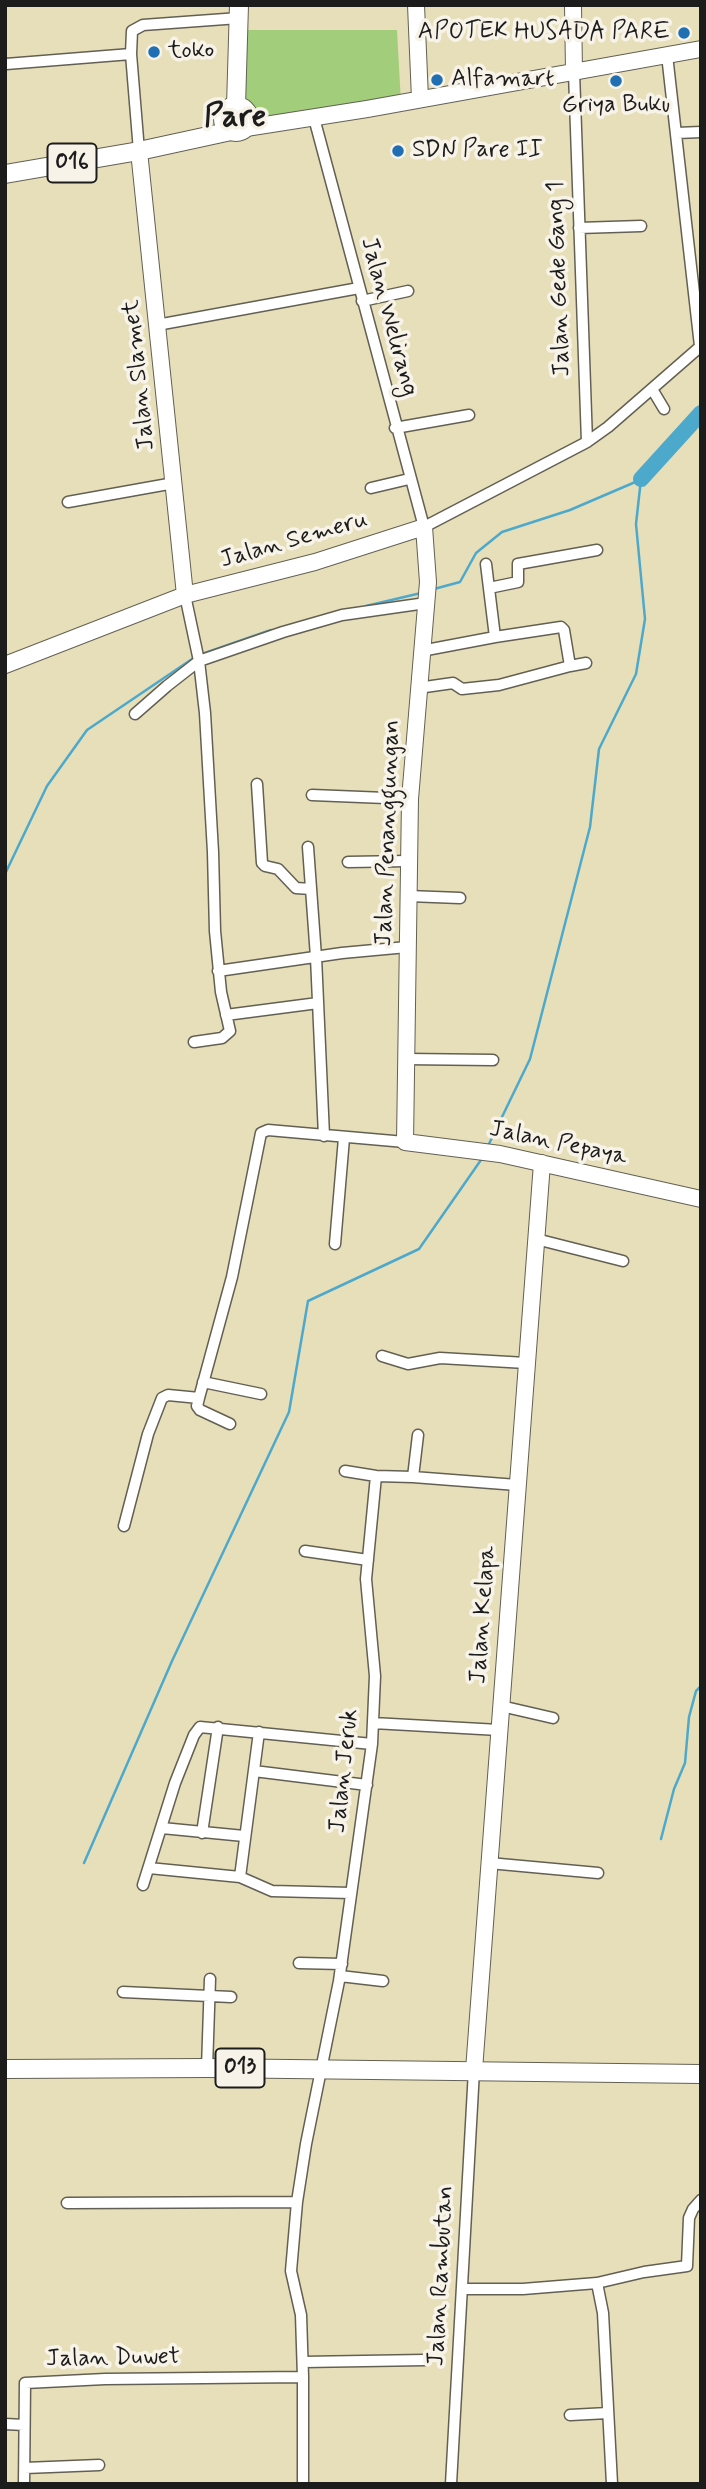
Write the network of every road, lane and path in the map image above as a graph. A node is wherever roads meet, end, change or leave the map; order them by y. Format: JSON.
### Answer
{"nodes":[{"id":1,"x":416,"y":5,"type":"edge"},
{"id":2,"x":573,"y":5,"type":"edge"},
{"id":3,"x":239,"y":11,"type":"edge"},
{"id":4,"x":701,"y":49,"type":"edge"},
{"id":5,"x":131,"y":54,"type":"junction"},
{"id":6,"x":667,"y":55,"type":"junction"},
{"id":7,"x":6,"y":64,"type":"edge"},
{"id":8,"x":574,"y":72,"type":"junction"},
{"id":9,"x":420,"y":99,"type":"junction"},
{"id":10,"x":314,"y":118,"type":"junction"},
{"id":11,"x":239,"y":129,"type":"junction"},
{"id":12,"x":701,"y":132,"type":"edge"},
{"id":13,"x":677,"y":133,"type":"junction"},
{"id":14,"x":139,"y":151,"type":"junction"},
{"id":15,"x":5,"y":174,"type":"edge"},
{"id":16,"x":641,"y":226,"type":"dead end"},
{"id":17,"x":579,"y":228,"type":"junction"},
{"id":18,"x":359,"y":288,"type":"junction"},
{"id":19,"x":408,"y":291,"type":"dead end"},
{"id":20,"x":362,"y":301,"type":"junction"},
{"id":21,"x":157,"y":324,"type":"junction"},
{"id":22,"x":700,"y":346,"type":"edge"},
{"id":23,"x":652,"y":389,"type":"junction"},
{"id":24,"x":664,"y":409,"type":"dead end"},
{"id":25,"x":470,"y":415,"type":"dead end"},
{"id":26,"x":396,"y":428,"type":"junction"},
{"id":27,"x":587,"y":442,"type":"junction"},
{"id":28,"x":409,"y":479,"type":"junction"},
{"id":29,"x":174,"y":483,"type":"junction"},
{"id":30,"x":371,"y":488,"type":"dead end"},
{"id":31,"x":68,"y":502,"type":"dead end"},
{"id":32,"x":424,"y":527,"type":"junction"},
{"id":33,"x":597,"y":550,"type":"dead end"},
{"id":34,"x":486,"y":564,"type":"dead end"},
{"id":35,"x":489,"y":588,"type":"junction"},
{"id":36,"x":427,"y":594,"type":"junction"},
{"id":37,"x":185,"y":595,"type":"junction"},
{"id":38,"x":495,"y":637,"type":"junction"},
{"id":39,"x":421,"y":651,"type":"junction"},
{"id":40,"x":198,"y":657,"type":"junction"},
{"id":41,"x":586,"y":663,"type":"dead end"},
{"id":42,"x":5,"y":665,"type":"edge"},
{"id":43,"x":570,"y":666,"type":"junction"},
{"id":44,"x":418,"y":688,"type":"junction"},
{"id":45,"x":135,"y":714,"type":"dead end"},
{"id":46,"x":257,"y":784,"type":"dead end"},
{"id":47,"x":312,"y":795,"type":"dead end"},
{"id":48,"x":410,"y":799,"type":"junction"},
{"id":49,"x":308,"y":847,"type":"dead end"},
{"id":50,"x":408,"y":861,"type":"junction"},
{"id":51,"x":348,"y":862,"type":"dead end"},
{"id":52,"x":311,"y":888,"type":"junction"},
{"id":53,"x":408,"y":896,"type":"junction"},
{"id":54,"x":460,"y":898,"type":"dead end"},
{"id":55,"x":407,"y":947,"type":"junction"},
{"id":56,"x":316,"y":957,"type":"junction"},
{"id":57,"x":218,"y":971,"type":"junction"},
{"id":58,"x":318,"y":1003,"type":"junction"},
{"id":59,"x":226,"y":1015,"type":"junction"},
{"id":60,"x":194,"y":1042,"type":"dead end"},
{"id":61,"x":405,"y":1059,"type":"junction"},
{"id":62,"x":494,"y":1060,"type":"dead end"},
{"id":63,"x":324,"y":1136,"type":"junction"},
{"id":64,"x":344,"y":1138,"type":"junction"},
{"id":65,"x":405,"y":1142,"type":"junction"},
{"id":66,"x":542,"y":1163,"type":"junction"},
{"id":67,"x":701,"y":1199,"type":"edge"},
{"id":68,"x":536,"y":1239,"type":"junction"},
{"id":69,"x":335,"y":1244,"type":"dead end"},
{"id":70,"x":623,"y":1261,"type":"dead end"},
{"id":71,"x":382,"y":1356,"type":"dead end"},
{"id":72,"x":526,"y":1363,"type":"junction"},
{"id":73,"x":203,"y":1382,"type":"junction"},
{"id":74,"x":261,"y":1394,"type":"dead end"},
{"id":75,"x":199,"y":1398,"type":"junction"},
{"id":76,"x":230,"y":1424,"type":"dead end"},
{"id":77,"x":418,"y":1435,"type":"dead end"},
{"id":78,"x":345,"y":1471,"type":"dead end"},
{"id":79,"x":376,"y":1476,"type":"junction"},
{"id":80,"x":413,"y":1477,"type":"junction"},
{"id":81,"x":517,"y":1485,"type":"junction"},
{"id":82,"x":124,"y":1526,"type":"dead end"},
{"id":83,"x":305,"y":1551,"type":"dead end"},
{"id":84,"x":368,"y":1560,"type":"junction"},
{"id":85,"x":501,"y":1706,"type":"junction"},
{"id":86,"x":553,"y":1718,"type":"dead end"},
{"id":87,"x":373,"y":1723,"type":"junction"},
{"id":88,"x":218,"y":1727,"type":"junction"},
{"id":89,"x":499,"y":1730,"type":"junction"},
{"id":90,"x":259,"y":1732,"type":"junction"},
{"id":91,"x":372,"y":1744,"type":"junction"},
{"id":92,"x":254,"y":1771,"type":"junction"},
{"id":93,"x":367,"y":1784,"type":"junction"},
{"id":94,"x":162,"y":1828,"type":"junction"},
{"id":95,"x":202,"y":1833,"type":"junction"},
{"id":96,"x":244,"y":1836,"type":"junction"},
{"id":97,"x":489,"y":1863,"type":"junction"},
{"id":98,"x":149,"y":1868,"type":"junction"},
{"id":99,"x":598,"y":1873,"type":"dead end"},
{"id":100,"x":240,"y":1877,"type":"junction"},
{"id":101,"x":144,"y":1885,"type":"dead end"},
{"id":102,"x":351,"y":1893,"type":"junction"},
{"id":103,"x":299,"y":1963,"type":"dead end"},
{"id":104,"x":341,"y":1970,"type":"junction"},
{"id":105,"x":209,"y":1979,"type":"dead end"},
{"id":106,"x":383,"y":1981,"type":"dead end"},
{"id":107,"x":123,"y":1992,"type":"dead end"},
{"id":108,"x":209,"y":1995,"type":"junction"},
{"id":109,"x":231,"y":1997,"type":"dead end"},
{"id":110,"x":207,"y":2068,"type":"junction"},
{"id":111,"x":5,"y":2069,"type":"edge"},
{"id":112,"x":323,"y":2069,"type":"junction"},
{"id":113,"x":474,"y":2070,"type":"junction"},
{"id":114,"x":701,"y":2074,"type":"edge"},
{"id":115,"x":701,"y":2200,"type":"edge"},
{"id":116,"x":298,"y":2202,"type":"junction"},
{"id":117,"x":67,"y":2203,"type":"dead end"},
{"id":118,"x":462,"y":2282,"type":"junction"},
{"id":119,"x":597,"y":2283,"type":"junction"},
{"id":120,"x":425,"y":2360,"type":"dead end"},
{"id":121,"x":303,"y":2362,"type":"junction"},
{"id":122,"x":303,"y":2377,"type":"junction"},
{"id":123,"x":608,"y":2413,"type":"junction"},
{"id":124,"x":570,"y":2415,"type":"dead end"},
{"id":125,"x":5,"y":2424,"type":"edge"},
{"id":126,"x":24,"y":2425,"type":"junction"},
{"id":127,"x":99,"y":2465,"type":"dead end"},
{"id":128,"x":24,"y":2468,"type":"junction"},
{"id":129,"x":24,"y":2484,"type":"edge"},
{"id":130,"x":303,"y":2484,"type":"edge"},
{"id":131,"x":451,"y":2484,"type":"edge"},
{"id":132,"x":612,"y":2484,"type":"edge"}],
"edges":[{"from":1,"to":9,"type":"street"},
{"from":2,"to":8,"type":"street"},
{"from":3,"to":5,"type":"street"},
{"from":3,"to":11,"type":"main road"},
{"from":4,"to":6,"type":"street"},
{"from":5,"to":7,"type":"street"},
{"from":5,"to":14,"type":"street"},
{"from":6,"to":8,"type":"street"},
{"from":6,"to":13,"type":"street"},
{"from":8,"to":9,"type":"street"},
{"from":8,"to":17,"type":"street","name":"Jalan Gede Gang 1"},
{"from":9,"to":10,"type":"street"},
{"from":10,"to":11,"type":"street"},
{"from":10,"to":18,"type":"street","name":"Jalan Welirang"},
{"from":11,"to":14,"type":"main road","number":"016"},
{"from":12,"to":13,"type":"street"},
{"from":13,"to":22,"type":"street"},
{"from":14,"to":15,"type":"main road","number":"016"},
{"from":14,"to":21,"type":"street","name":"Jalan Slamet"},
{"from":16,"to":17,"type":"street"},
{"from":17,"to":27,"type":"street","name":"Jalan Gede Gang 1"},
{"from":18,"to":20,"type":"street","name":"Jalan Welirang"},
{"from":18,"to":21,"type":"street"},
{"from":19,"to":20,"type":"street"},
{"from":20,"to":26,"type":"street","name":"Jalan Welirang"},
{"from":21,"to":29,"type":"street","name":"Jalan Slamet"},
{"from":22,"to":23,"type":"street","name":"Jalan Semeru"},
{"from":23,"to":24,"type":"street"},
{"from":23,"to":27,"type":"street","name":"Jalan Semeru"},
{"from":25,"to":26,"type":"street"},
{"from":26,"to":28,"type":"street","name":"Jalan Welirang"},
{"from":27,"to":32,"type":"street","name":"Jalan Semeru"},
{"from":28,"to":30,"type":"street"},
{"from":28,"to":32,"type":"street","name":"Jalan Welirang"},
{"from":29,"to":31,"type":"street"},
{"from":29,"to":37,"type":"street","name":"Jalan Slamet"},
{"from":32,"to":36,"type":"street","name":"Jalan Penanggungan"},
{"from":32,"to":37,"type":"street","name":"Jalan Semeru"},
{"from":33,"to":35,"type":"street"},
{"from":34,"to":35,"type":"street"},
{"from":35,"to":38,"type":"street"},
{"from":36,"to":39,"type":"street","name":"Jalan Penanggungan"},
{"from":36,"to":40,"type":"street"},
{"from":37,"to":40,"type":"street"},
{"from":37,"to":42,"type":"street","name":"Jalan Semeru"},
{"from":38,"to":39,"type":"street"},
{"from":38,"to":43,"type":"street"},
{"from":39,"to":44,"type":"street","name":"Jalan Penanggungan"},
{"from":40,"to":45,"type":"street"},
{"from":40,"to":57,"type":"street"},
{"from":41,"to":43,"type":"street"},
{"from":43,"to":44,"type":"street"},
{"from":44,"to":48,"type":"street","name":"Jalan Penanggungan"},
{"from":46,"to":52,"type":"street"},
{"from":47,"to":48,"type":"street"},
{"from":48,"to":50,"type":"street","name":"Jalan Penanggungan"},
{"from":49,"to":52,"type":"street"},
{"from":50,"to":51,"type":"street"},
{"from":50,"to":53,"type":"street","name":"Jalan Penanggungan"},
{"from":52,"to":56,"type":"street"},
{"from":53,"to":54,"type":"street"},
{"from":53,"to":55,"type":"street","name":"Jalan Penanggungan"},
{"from":55,"to":56,"type":"street"},
{"from":55,"to":61,"type":"street","name":"Jalan Penanggungan"},
{"from":56,"to":57,"type":"street"},
{"from":56,"to":58,"type":"street"},
{"from":57,"to":59,"type":"street"},
{"from":58,"to":59,"type":"street"},
{"from":58,"to":63,"type":"street"},
{"from":59,"to":60,"type":"street"},
{"from":61,"to":62,"type":"street"},
{"from":61,"to":65,"type":"street","name":"Jalan Penanggungan"},
{"from":63,"to":64,"type":"street"},
{"from":63,"to":73,"type":"street"},
{"from":64,"to":65,"type":"street"},
{"from":64,"to":69,"type":"street"},
{"from":65,"to":66,"type":"street","name":"Jalan Pepaya"},
{"from":66,"to":67,"type":"street","name":"Jalan Pepaya"},
{"from":66,"to":68,"type":"street","name":"Jalan Kelapa"},
{"from":68,"to":70,"type":"street"},
{"from":68,"to":72,"type":"street","name":"Jalan Kelapa"},
{"from":71,"to":72,"type":"street"},
{"from":72,"to":81,"type":"street","name":"Jalan Kelapa"},
{"from":73,"to":74,"type":"street"},
{"from":73,"to":75,"type":"street"},
{"from":75,"to":76,"type":"street"},
{"from":75,"to":82,"type":"street"},
{"from":77,"to":80,"type":"street"},
{"from":78,"to":79,"type":"street"},
{"from":79,"to":80,"type":"street"},
{"from":79,"to":84,"type":"street","name":"Jalan Jeruk"},
{"from":80,"to":81,"type":"street"},
{"from":81,"to":85,"type":"street","name":"Jalan Kelapa"},
{"from":83,"to":84,"type":"street"},
{"from":84,"to":87,"type":"street","name":"Jalan Jeruk"},
{"from":85,"to":86,"type":"street"},
{"from":85,"to":89,"type":"street","name":"Jalan Kelapa"},
{"from":87,"to":89,"type":"street"},
{"from":87,"to":91,"type":"street","name":"Jalan Jeruk"},
{"from":88,"to":90,"type":"street"},
{"from":88,"to":94,"type":"street"},
{"from":88,"to":95,"type":"street"},
{"from":89,"to":97,"type":"street","name":"Jalan Kelapa"},
{"from":90,"to":91,"type":"street"},
{"from":90,"to":92,"type":"street"},
{"from":91,"to":93,"type":"street","name":"Jalan Jeruk"},
{"from":92,"to":93,"type":"street"},
{"from":92,"to":96,"type":"street"},
{"from":93,"to":102,"type":"street","name":"Jalan Jeruk"},
{"from":94,"to":95,"type":"street"},
{"from":94,"to":98,"type":"street"},
{"from":95,"to":96,"type":"street"},
{"from":96,"to":100,"type":"street"},
{"from":97,"to":99,"type":"street"},
{"from":97,"to":113,"type":"street","name":"Jalan Kelapa"},
{"from":98,"to":100,"type":"street"},
{"from":98,"to":101,"type":"street"},
{"from":100,"to":102,"type":"street"},
{"from":102,"to":104,"type":"street","name":"Jalan Jeruk"},
{"from":103,"to":104,"type":"street"},
{"from":104,"to":106,"type":"street"},
{"from":104,"to":112,"type":"street","name":"Jalan Jeruk"},
{"from":105,"to":108,"type":"street"},
{"from":107,"to":108,"type":"street"},
{"from":108,"to":109,"type":"street"},
{"from":108,"to":110,"type":"street"},
{"from":110,"to":111,"type":"main road","number":"013"},
{"from":110,"to":112,"type":"main road","number":"013"},
{"from":112,"to":113,"type":"main road","number":"013"},
{"from":112,"to":116,"type":"street","name":"Jalan Jeruk"},
{"from":113,"to":114,"type":"main road","number":"013"},
{"from":113,"to":118,"type":"street","name":"Jalan Rambutan"},
{"from":115,"to":119,"type":"street"},
{"from":116,"to":117,"type":"street"},
{"from":116,"to":121,"type":"street","name":"Jalan Jeruk"},
{"from":118,"to":119,"type":"street"},
{"from":118,"to":131,"type":"street","name":"Jalan Rambutan"},
{"from":119,"to":123,"type":"street"},
{"from":120,"to":121,"type":"street"},
{"from":121,"to":122,"type":"street","name":"Jalan Jeruk"},
{"from":122,"to":126,"type":"street","name":"Jalan Duwet"},
{"from":122,"to":130,"type":"street","name":"Jalan Jeruk"},
{"from":123,"to":124,"type":"street"},
{"from":123,"to":132,"type":"street"},
{"from":125,"to":126,"type":"street"},
{"from":126,"to":128,"type":"street","name":"Jalan Duwet"},
{"from":127,"to":128,"type":"street"},
{"from":128,"to":129,"type":"street","name":"Jalan Duwet"}]}
